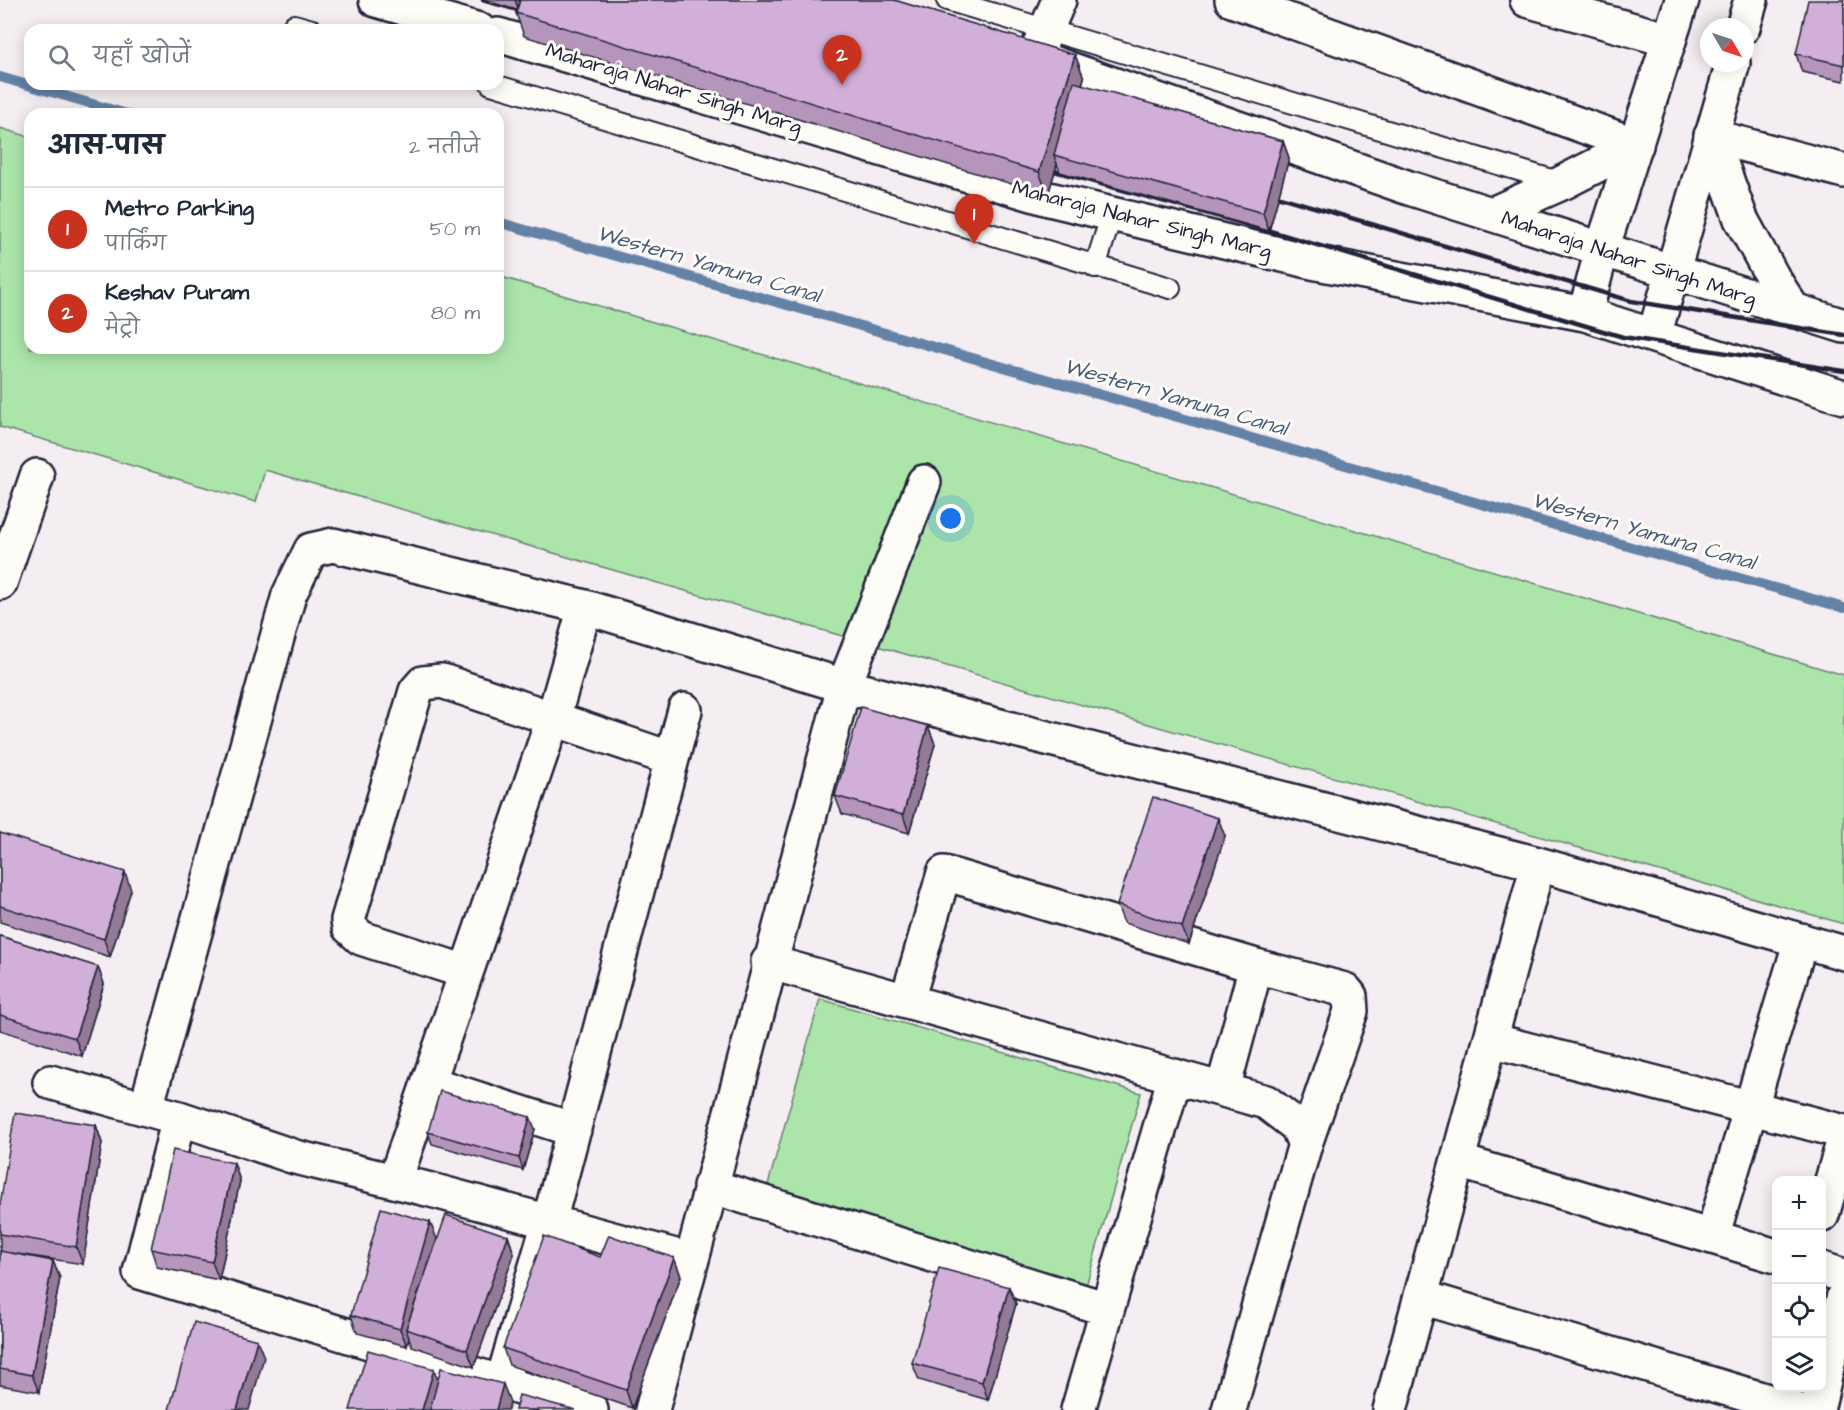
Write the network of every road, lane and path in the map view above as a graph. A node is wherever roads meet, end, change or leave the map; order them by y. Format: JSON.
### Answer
{"nodes":[{"id":1,"x":376,"y":0,"type":"edge"},
{"id":2,"x":1059,"y":0,"type":"edge"},
{"id":3,"x":1527,"y":0,"type":"edge"},
{"id":4,"x":1682,"y":0,"type":"edge"},
{"id":5,"x":1751,"y":0,"type":"edge"},
{"id":6,"x":1238,"y":1,"type":"edge"},
{"id":7,"x":936,"y":12,"type":"edge"},
{"id":8,"x":1746,"y":18,"type":"edge"},
{"id":9,"x":458,"y":24,"type":"edge"},
{"id":10,"x":504,"y":37,"type":"edge"},
{"id":11,"x":1669,"y":40,"type":"junction"},
{"id":12,"x":1041,"y":43,"type":"junction"},
{"id":13,"x":1112,"y":49,"type":"junction"},
{"id":14,"x":1730,"y":72,"type":"edge"},
{"id":15,"x":1101,"y":82,"type":"junction"},
{"id":16,"x":1228,"y":85,"type":"junction"},
{"id":17,"x":504,"y":88,"type":"edge"},
{"id":18,"x":1218,"y":122,"type":"junction"},
{"id":19,"x":1712,"y":136,"type":"junction"},
{"id":20,"x":1636,"y":145,"type":"junction"},
{"id":21,"x":1844,"y":171,"type":"edge"},
{"id":22,"x":1562,"y":183,"type":"junction"},
{"id":23,"x":1112,"y":214,"type":"junction"},
{"id":24,"x":1492,"y":214,"type":"junction"},
{"id":25,"x":1602,"y":249,"type":"junction"},
{"id":26,"x":1095,"y":267,"type":"junction"},
{"id":27,"x":1672,"y":272,"type":"junction"},
{"id":28,"x":1170,"y":288,"type":"dead end"},
{"id":29,"x":1794,"y":311,"type":"junction"},
{"id":30,"x":1585,"y":314,"type":"junction"},
{"id":31,"x":1844,"y":326,"type":"edge"},
{"id":32,"x":1654,"y":336,"type":"junction"},
{"id":33,"x":1844,"y":397,"type":"edge"},
{"id":34,"x":37,"y":476,"type":"dead end"},
{"id":35,"x":924,"y":482,"type":"dead end"},
{"id":36,"x":0,"y":583,"type":"edge"},
{"id":37,"x":585,"y":607,"type":"junction"},
{"id":38,"x":844,"y":686,"type":"junction"},
{"id":39,"x":685,"y":710,"type":"dead end"},
{"id":40,"x":553,"y":719,"type":"junction"},
{"id":41,"x":672,"y":759,"type":"junction"},
{"id":42,"x":1538,"y":864,"type":"junction"},
{"id":43,"x":1801,"y":940,"type":"junction"},
{"id":44,"x":1844,"y":953,"type":"edge"},
{"id":45,"x":768,"y":962,"type":"junction"},
{"id":46,"x":1256,"y":966,"type":"junction"},
{"id":47,"x":466,"y":972,"type":"junction"},
{"id":48,"x":907,"y":1001,"type":"junction"},
{"id":49,"x":1491,"y":1040,"type":"junction"},
{"id":50,"x":1174,"y":1076,"type":"junction"},
{"id":51,"x":50,"y":1082,"type":"dead end"},
{"id":52,"x":429,"y":1083,"type":"junction"},
{"id":53,"x":1223,"y":1089,"type":"junction"},
{"id":54,"x":1751,"y":1107,"type":"junction"},
{"id":55,"x":146,"y":1108,"type":"junction"},
{"id":56,"x":179,"y":1118,"type":"junction"},
{"id":57,"x":573,"y":1130,"type":"junction"},
{"id":58,"x":1844,"y":1132,"type":"edge"},
{"id":59,"x":1844,"y":1139,"type":"edge"},
{"id":60,"x":1305,"y":1144,"type":"junction"},
{"id":61,"x":1458,"y":1161,"type":"junction"},
{"id":62,"x":395,"y":1180,"type":"junction"},
{"id":63,"x":710,"y":1186,"type":"junction"},
{"id":64,"x":1826,"y":1198,"type":"edge"},
{"id":65,"x":549,"y":1222,"type":"junction"},
{"id":66,"x":1712,"y":1237,"type":"junction"},
{"id":67,"x":1772,"y":1255,"type":"edge"},
{"id":68,"x":690,"y":1260,"type":"junction"},
{"id":69,"x":1826,"y":1271,"type":"edge"},
{"id":70,"x":1844,"y":1276,"type":"edge"},
{"id":71,"x":1844,"y":1295,"type":"edge"},
{"id":72,"x":1421,"y":1297,"type":"junction"},
{"id":73,"x":1107,"y":1309,"type":"junction"},
{"id":74,"x":502,"y":1383,"type":"junction"},
{"id":75,"x":591,"y":1410,"type":"edge"},
{"id":76,"x":652,"y":1410,"type":"edge"},
{"id":77,"x":1078,"y":1410,"type":"edge"},
{"id":78,"x":1229,"y":1410,"type":"edge"},
{"id":79,"x":1390,"y":1410,"type":"edge"},
{"id":80,"x":1798,"y":1410,"type":"edge"},
{"id":81,"x":1817,"y":1410,"type":"edge"}],
"edges":[{"from":1,"to":9,"type":"street"},
{"from":2,"to":12,"type":"street"},
{"from":3,"to":11,"type":"street"},
{"from":4,"to":11,"type":"street"},
{"from":5,"to":8,"type":"street"},
{"from":6,"to":20,"type":"street"},
{"from":7,"to":12,"type":"street","name":"Maharaja Nahar Singh Marg"},
{"from":10,"to":23,"type":"street","name":"Maharaja Nahar Singh Marg"},
{"from":11,"to":20,"type":"street"},
{"from":12,"to":13,"type":"lane"},
{"from":12,"to":15,"type":"street","name":"Maharaja Nahar Singh Marg"},
{"from":13,"to":15,"type":"lane"},
{"from":13,"to":16,"type":"lane"},
{"from":14,"to":19,"type":"street"},
{"from":15,"to":18,"type":"street","name":"Maharaja Nahar Singh Marg"},
{"from":16,"to":18,"type":"lane"},
{"from":16,"to":22,"type":"lane"},
{"from":17,"to":26,"type":"lane"},
{"from":18,"to":24,"type":"street","name":"Maharaja Nahar Singh Marg"},
{"from":19,"to":21,"type":"street"},
{"from":19,"to":27,"type":"street"},
{"from":19,"to":29,"type":"street"},
{"from":20,"to":22,"type":"street"},
{"from":20,"to":25,"type":"street"},
{"from":22,"to":24,"type":"street"},
{"from":23,"to":26,"type":"lane"},
{"from":23,"to":30,"type":"street","name":"Maharaja Nahar Singh Marg"},
{"from":24,"to":25,"type":"street","name":"Maharaja Nahar Singh Marg"},
{"from":25,"to":27,"type":"street","name":"Maharaja Nahar Singh Marg"},
{"from":25,"to":30,"type":"street"},
{"from":26,"to":28,"type":"lane"},
{"from":27,"to":29,"type":"street","name":"Maharaja Nahar Singh Marg"},
{"from":27,"to":32,"type":"street"},
{"from":29,"to":31,"type":"street","name":"Maharaja Nahar Singh Marg"},
{"from":30,"to":32,"type":"street","name":"Maharaja Nahar Singh Marg"},
{"from":32,"to":33,"type":"street","name":"Maharaja Nahar Singh Marg"},
{"from":34,"to":36,"type":"street"},
{"from":35,"to":38,"type":"street"},
{"from":37,"to":38,"type":"street"},
{"from":37,"to":40,"type":"street"},
{"from":37,"to":55,"type":"street"},
{"from":38,"to":42,"type":"street"},
{"from":38,"to":45,"type":"street"},
{"from":39,"to":41,"type":"street"},
{"from":40,"to":41,"type":"street"},
{"from":40,"to":47,"type":"street"},
{"from":40,"to":47,"type":"street"},
{"from":41,"to":57,"type":"street"},
{"from":42,"to":43,"type":"street"},
{"from":42,"to":49,"type":"street"},
{"from":43,"to":44,"type":"street"},
{"from":43,"to":54,"type":"street"},
{"from":45,"to":48,"type":"street"},
{"from":45,"to":63,"type":"street"},
{"from":46,"to":48,"type":"street"},
{"from":46,"to":53,"type":"street"},
{"from":46,"to":60,"type":"street"},
{"from":47,"to":52,"type":"street"},
{"from":48,"to":50,"type":"street"},
{"from":49,"to":54,"type":"street"},
{"from":49,"to":61,"type":"street"},
{"from":50,"to":53,"type":"street"},
{"from":50,"to":73,"type":"street"},
{"from":51,"to":55,"type":"street"},
{"from":52,"to":57,"type":"street"},
{"from":52,"to":62,"type":"street"},
{"from":53,"to":60,"type":"street"},
{"from":54,"to":58,"type":"street"},
{"from":54,"to":66,"type":"street"},
{"from":55,"to":56,"type":"street"},
{"from":56,"to":62,"type":"street"},
{"from":56,"to":74,"type":"street"},
{"from":57,"to":65,"type":"street"},
{"from":59,"to":64,"type":"street"},
{"from":60,"to":78,"type":"street"},
{"from":61,"to":66,"type":"street"},
{"from":61,"to":72,"type":"street"},
{"from":62,"to":65,"type":"street"},
{"from":63,"to":68,"type":"street"},
{"from":63,"to":73,"type":"street"},
{"from":65,"to":68,"type":"street"},
{"from":65,"to":74,"type":"street"},
{"from":66,"to":67,"type":"street"},
{"from":68,"to":76,"type":"street"},
{"from":69,"to":70,"type":"street"},
{"from":71,"to":81,"type":"street"},
{"from":72,"to":79,"type":"street"},
{"from":72,"to":80,"type":"street"},
{"from":73,"to":77,"type":"street"},
{"from":74,"to":75,"type":"street"}]}
